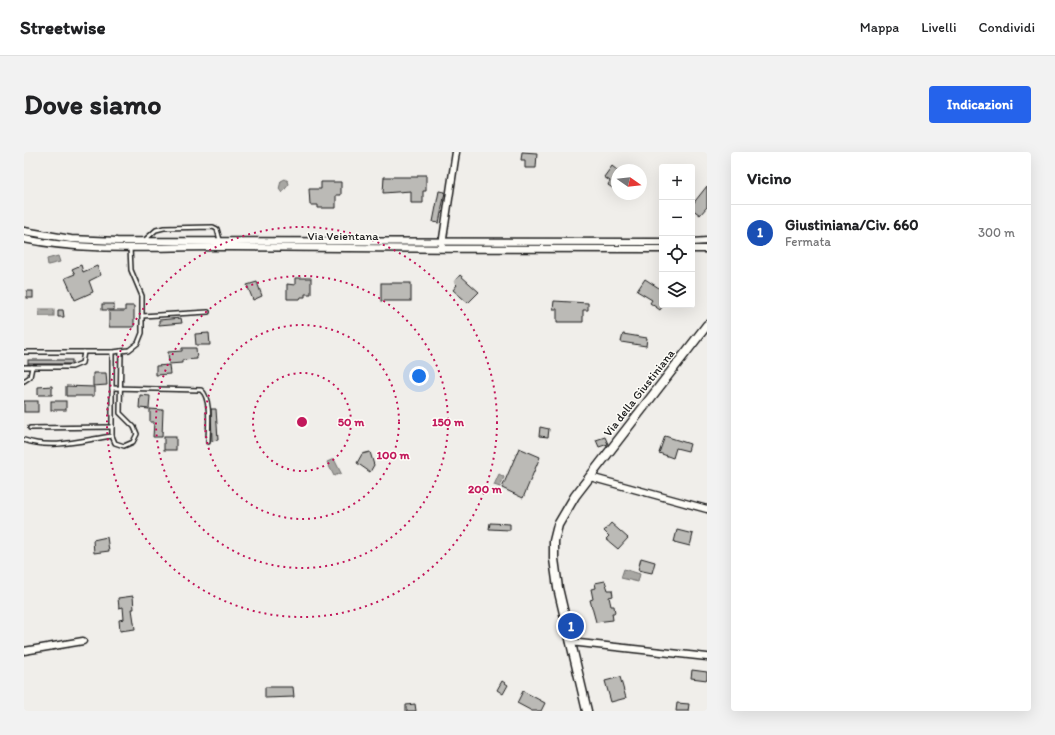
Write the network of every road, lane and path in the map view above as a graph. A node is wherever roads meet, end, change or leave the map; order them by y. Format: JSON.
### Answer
{"nodes":[{"id":1,"x":456,"y":152,"type":"edge"},
{"id":2,"x":24,"y":231,"type":"edge"},
{"id":3,"x":24,"y":239,"type":"edge"},
{"id":4,"x":130,"y":240,"type":"junction"},
{"id":5,"x":146,"y":240,"type":"junction"},
{"id":6,"x":220,"y":240,"type":"junction"},
{"id":7,"x":707,"y":241,"type":"edge"},
{"id":8,"x":659,"y":242,"type":"edge"},
{"id":9,"x":695,"y":242,"type":"edge"},
{"id":10,"x":442,"y":244,"type":"junction"},
{"id":11,"x":130,"y":247,"type":"junction"},
{"id":12,"x":659,"y":249,"type":"edge"},
{"id":13,"x":695,"y":249,"type":"edge"},
{"id":14,"x":707,"y":249,"type":"edge"},
{"id":15,"x":208,"y":312,"type":"dead end"},
{"id":16,"x":142,"y":316,"type":"junction"},
{"id":17,"x":707,"y":325,"type":"edge"},
{"id":18,"x":121,"y":351,"type":"junction"},
{"id":19,"x":24,"y":352,"type":"edge"},
{"id":20,"x":84,"y":352,"type":"junction"},
{"id":21,"x":112,"y":352,"type":"junction"},
{"id":22,"x":24,"y":367,"type":"edge"},
{"id":23,"x":32,"y":367,"type":"junction"},
{"id":24,"x":24,"y":381,"type":"edge"},
{"id":25,"x":112,"y":388,"type":"junction"},
{"id":26,"x":121,"y":388,"type":"junction"},
{"id":27,"x":112,"y":410,"type":"junction"},
{"id":28,"x":120,"y":410,"type":"junction"},
{"id":29,"x":112,"y":427,"type":"junction"},
{"id":30,"x":30,"y":428,"type":"dead end"},
{"id":31,"x":112,"y":436,"type":"junction"},
{"id":32,"x":24,"y":440,"type":"edge"},
{"id":33,"x":208,"y":442,"type":"dead end"},
{"id":34,"x":590,"y":477,"type":"junction"},
{"id":35,"x":707,"y":510,"type":"edge"},
{"id":36,"x":83,"y":641,"type":"dead end"},
{"id":37,"x":570,"y":642,"type":"junction"},
{"id":38,"x":24,"y":651,"type":"edge"},
{"id":39,"x":707,"y":657,"type":"edge"},
{"id":40,"x":587,"y":711,"type":"edge"}],
"edges":[{"from":1,"to":10,"type":"street"},
{"from":2,"to":4,"type":"street","name":"Via Veientana"},
{"from":3,"to":11,"type":"street","name":"Via Veientana"},
{"from":4,"to":5,"type":"street","name":"Via Veientana"},
{"from":4,"to":11,"type":"street"},
{"from":5,"to":6,"type":"street","name":"Via Veientana"},
{"from":5,"to":6,"type":"lane"},
{"from":6,"to":10,"type":"street","name":"Via Veientana"},
{"from":7,"to":9,"type":"street"},
{"from":8,"to":10,"type":"street","name":"Via Veientana"},
{"from":10,"to":11,"type":"street","name":"Via Veientana"},
{"from":10,"to":12,"type":"street","name":"Via Veientana"},
{"from":11,"to":16,"type":"lane"},
{"from":13,"to":14,"type":"street"},
{"from":15,"to":16,"type":"lane"},
{"from":16,"to":18,"type":"lane"},
{"from":17,"to":34,"type":"street","name":"Via della Giustiniana"},
{"from":18,"to":21,"type":"lane"},
{"from":18,"to":26,"type":"lane"},
{"from":19,"to":20,"type":"lane"},
{"from":20,"to":21,"type":"lane"},
{"from":20,"to":23,"type":"lane"},
{"from":21,"to":25,"type":"lane"},
{"from":22,"to":23,"type":"lane"},
{"from":23,"to":24,"type":"lane"},
{"from":25,"to":26,"type":"lane"},
{"from":25,"to":27,"type":"lane"},
{"from":26,"to":28,"type":"lane"},
{"from":26,"to":33,"type":"lane"},
{"from":27,"to":28,"type":"lane"},
{"from":27,"to":29,"type":"lane"},
{"from":28,"to":31,"type":"lane"},
{"from":29,"to":30,"type":"lane"},
{"from":29,"to":31,"type":"lane"},
{"from":31,"to":32,"type":"lane"},
{"from":34,"to":35,"type":"street"},
{"from":34,"to":37,"type":"street","name":"Via della Giustiniana"},
{"from":36,"to":38,"type":"street"},
{"from":37,"to":39,"type":"street"},
{"from":37,"to":40,"type":"street","name":"Via della Giustiniana"}]}
